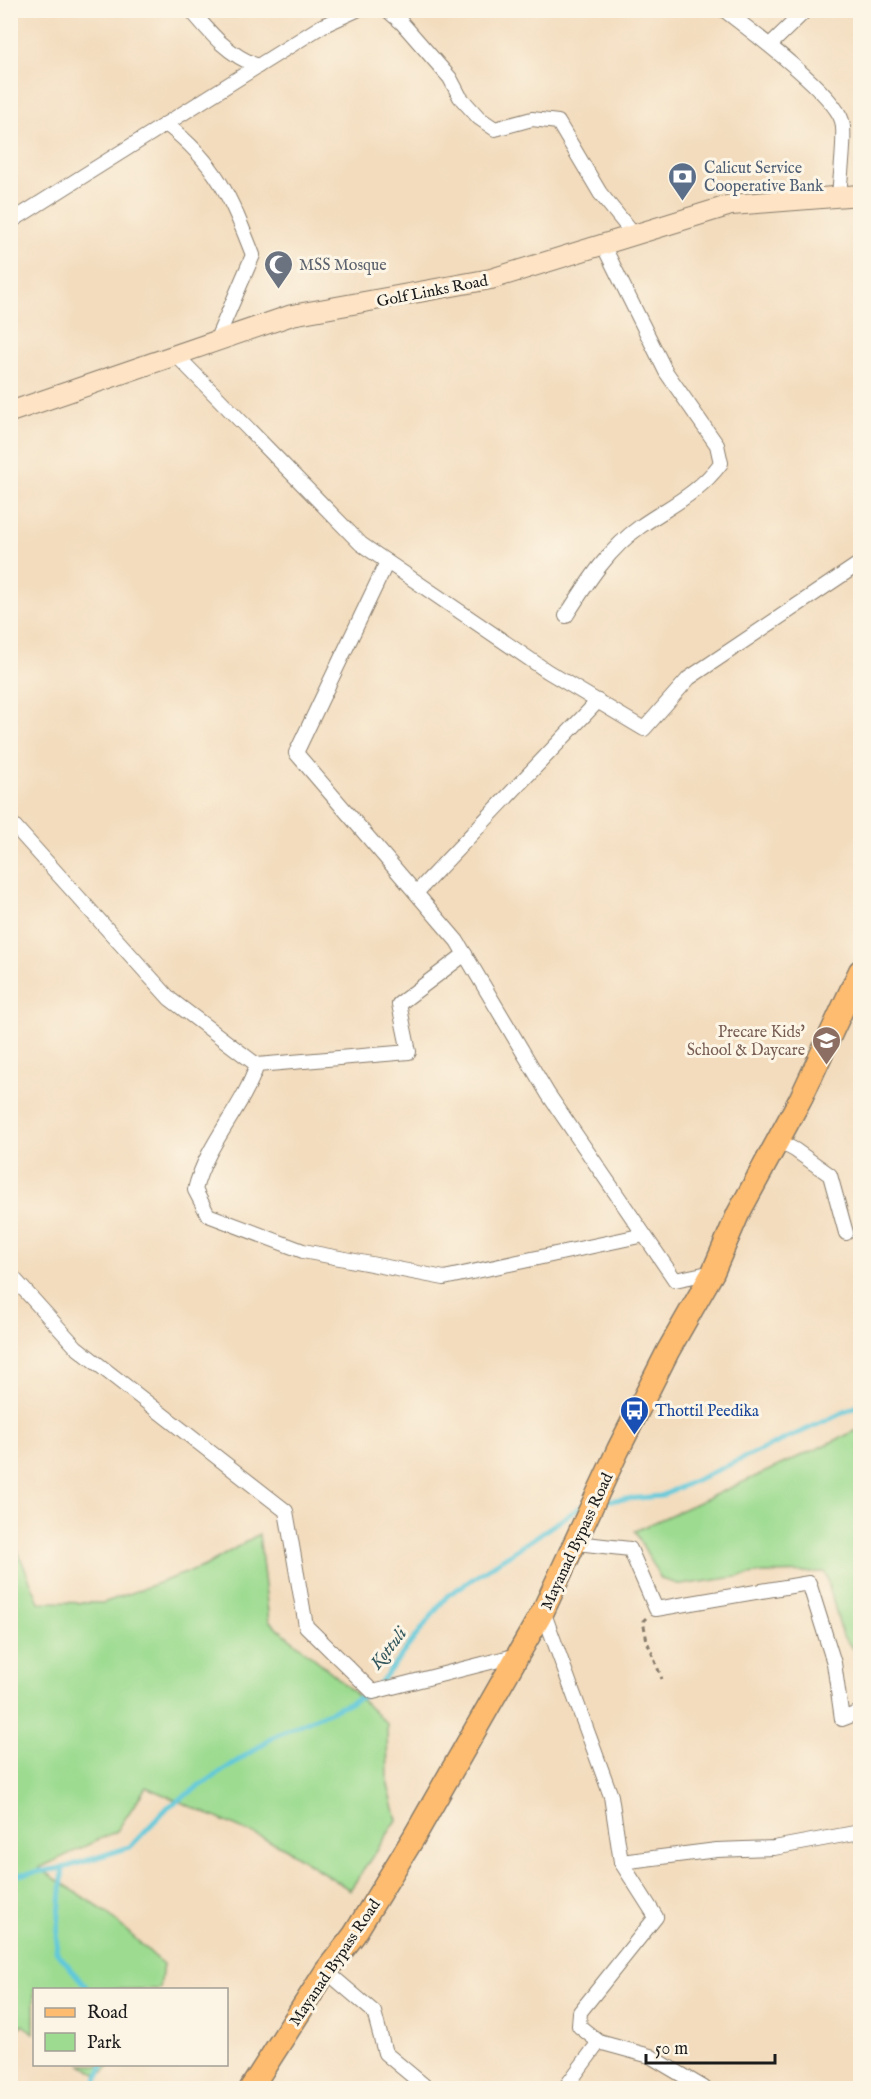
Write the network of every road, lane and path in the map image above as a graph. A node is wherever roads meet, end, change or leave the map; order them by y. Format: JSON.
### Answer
{"nodes":[{"id":1,"x":191,"y":10,"type":"edge"},
{"id":2,"x":357,"y":10,"type":"edge"},
{"id":3,"x":387,"y":10,"type":"edge"},
{"id":4,"x":724,"y":10,"type":"edge"},
{"id":5,"x":806,"y":10,"type":"edge"},
{"id":6,"x":770,"y":45,"type":"junction"},
{"id":7,"x":258,"y":66,"type":"junction"},
{"id":8,"x":166,"y":124,"type":"junction"},
{"id":9,"x":861,"y":195,"type":"edge"},
{"id":10,"x":840,"y":196,"type":"junction"},
{"id":11,"x":10,"y":222,"type":"edge"},
{"id":12,"x":634,"y":235,"type":"junction"},
{"id":13,"x":603,"y":245,"type":"junction"},
{"id":14,"x":216,"y":341,"type":"junction"},
{"id":15,"x":176,"y":355,"type":"junction"},
{"id":16,"x":10,"y":412,"type":"edge"},
{"id":17,"x":387,"y":561,"type":"junction"},
{"id":18,"x":861,"y":562,"type":"edge"},
{"id":19,"x":566,"y":616,"type":"dead end"},
{"id":20,"x":598,"y":701,"type":"junction"},
{"id":21,"x":10,"y":821,"type":"edge"},
{"id":22,"x":416,"y":893,"type":"junction"},
{"id":23,"x":465,"y":954,"type":"junction"},
{"id":24,"x":861,"y":971,"type":"edge"},
{"id":25,"x":257,"y":1065,"type":"junction"},
{"id":26,"x":778,"y":1141,"type":"junction"},
{"id":27,"x":846,"y":1233,"type":"dead end"},
{"id":28,"x":644,"y":1234,"type":"junction"},
{"id":29,"x":713,"y":1272,"type":"junction"},
{"id":30,"x":10,"y":1274,"type":"edge"},
{"id":31,"x":578,"y":1540,"type":"junction"},
{"id":32,"x":656,"y":1607,"type":"junction"},
{"id":33,"x":543,"y":1611,"type":"junction"},
{"id":34,"x":518,"y":1655,"type":"junction"},
{"id":35,"x":662,"y":1679,"type":"dead end"},
{"id":36,"x":861,"y":1712,"type":"edge"},
{"id":37,"x":861,"y":1832,"type":"edge"},
{"id":38,"x":621,"y":1862,"type":"junction"},
{"id":39,"x":326,"y":1971,"type":"junction"},
{"id":40,"x":599,"y":2042,"type":"junction"},
{"id":41,"x":252,"y":2088,"type":"edge"},
{"id":42,"x":427,"y":2088,"type":"edge"},
{"id":43,"x":565,"y":2088,"type":"edge"},
{"id":44,"x":704,"y":2088,"type":"edge"}],
"edges":[{"from":1,"to":7,"type":"street"},
{"from":2,"to":7,"type":"street"},
{"from":3,"to":12,"type":"street"},
{"from":4,"to":6,"type":"street"},
{"from":5,"to":6,"type":"street"},
{"from":6,"to":10,"type":"street"},
{"from":7,"to":8,"type":"street"},
{"from":8,"to":11,"type":"street"},
{"from":8,"to":14,"type":"street"},
{"from":9,"to":10,"type":"main road","name":"Golf Links Road"},
{"from":10,"to":12,"type":"main road","name":"Golf Links Road"},
{"from":12,"to":13,"type":"main road","name":"Golf Links Road"},
{"from":13,"to":14,"type":"main road","name":"Golf Links Road"},
{"from":13,"to":19,"type":"street"},
{"from":14,"to":15,"type":"main road","name":"Golf Links Road"},
{"from":15,"to":16,"type":"main road","name":"Golf Links Road"},
{"from":15,"to":17,"type":"street"},
{"from":17,"to":20,"type":"street"},
{"from":17,"to":22,"type":"street"},
{"from":18,"to":20,"type":"street"},
{"from":20,"to":22,"type":"street"},
{"from":21,"to":25,"type":"street"},
{"from":22,"to":23,"type":"street"},
{"from":23,"to":25,"type":"street"},
{"from":23,"to":28,"type":"street"},
{"from":24,"to":26,"type":"main road","name":"Mayanad Bypass Road"},
{"from":25,"to":28,"type":"street"},
{"from":26,"to":27,"type":"street"},
{"from":26,"to":29,"type":"main road","name":"Mayanad Bypass Road"},
{"from":28,"to":29,"type":"street"},
{"from":29,"to":31,"type":"main road","name":"Mayanad Bypass Road"},
{"from":30,"to":34,"type":"street"},
{"from":31,"to":32,"type":"street"},
{"from":31,"to":33,"type":"main road","name":"Mayanad Bypass Road"},
{"from":32,"to":35,"type":"path"},
{"from":32,"to":36,"type":"street"},
{"from":33,"to":34,"type":"main road","name":"Mayanad Bypass Road"},
{"from":33,"to":38,"type":"street"},
{"from":34,"to":39,"type":"main road","name":"Mayanad Bypass Road"},
{"from":37,"to":38,"type":"street"},
{"from":38,"to":40,"type":"street"},
{"from":39,"to":41,"type":"main road","name":"Mayanad Bypass Road"},
{"from":39,"to":42,"type":"street"},
{"from":40,"to":43,"type":"street"},
{"from":40,"to":44,"type":"street"}]}
